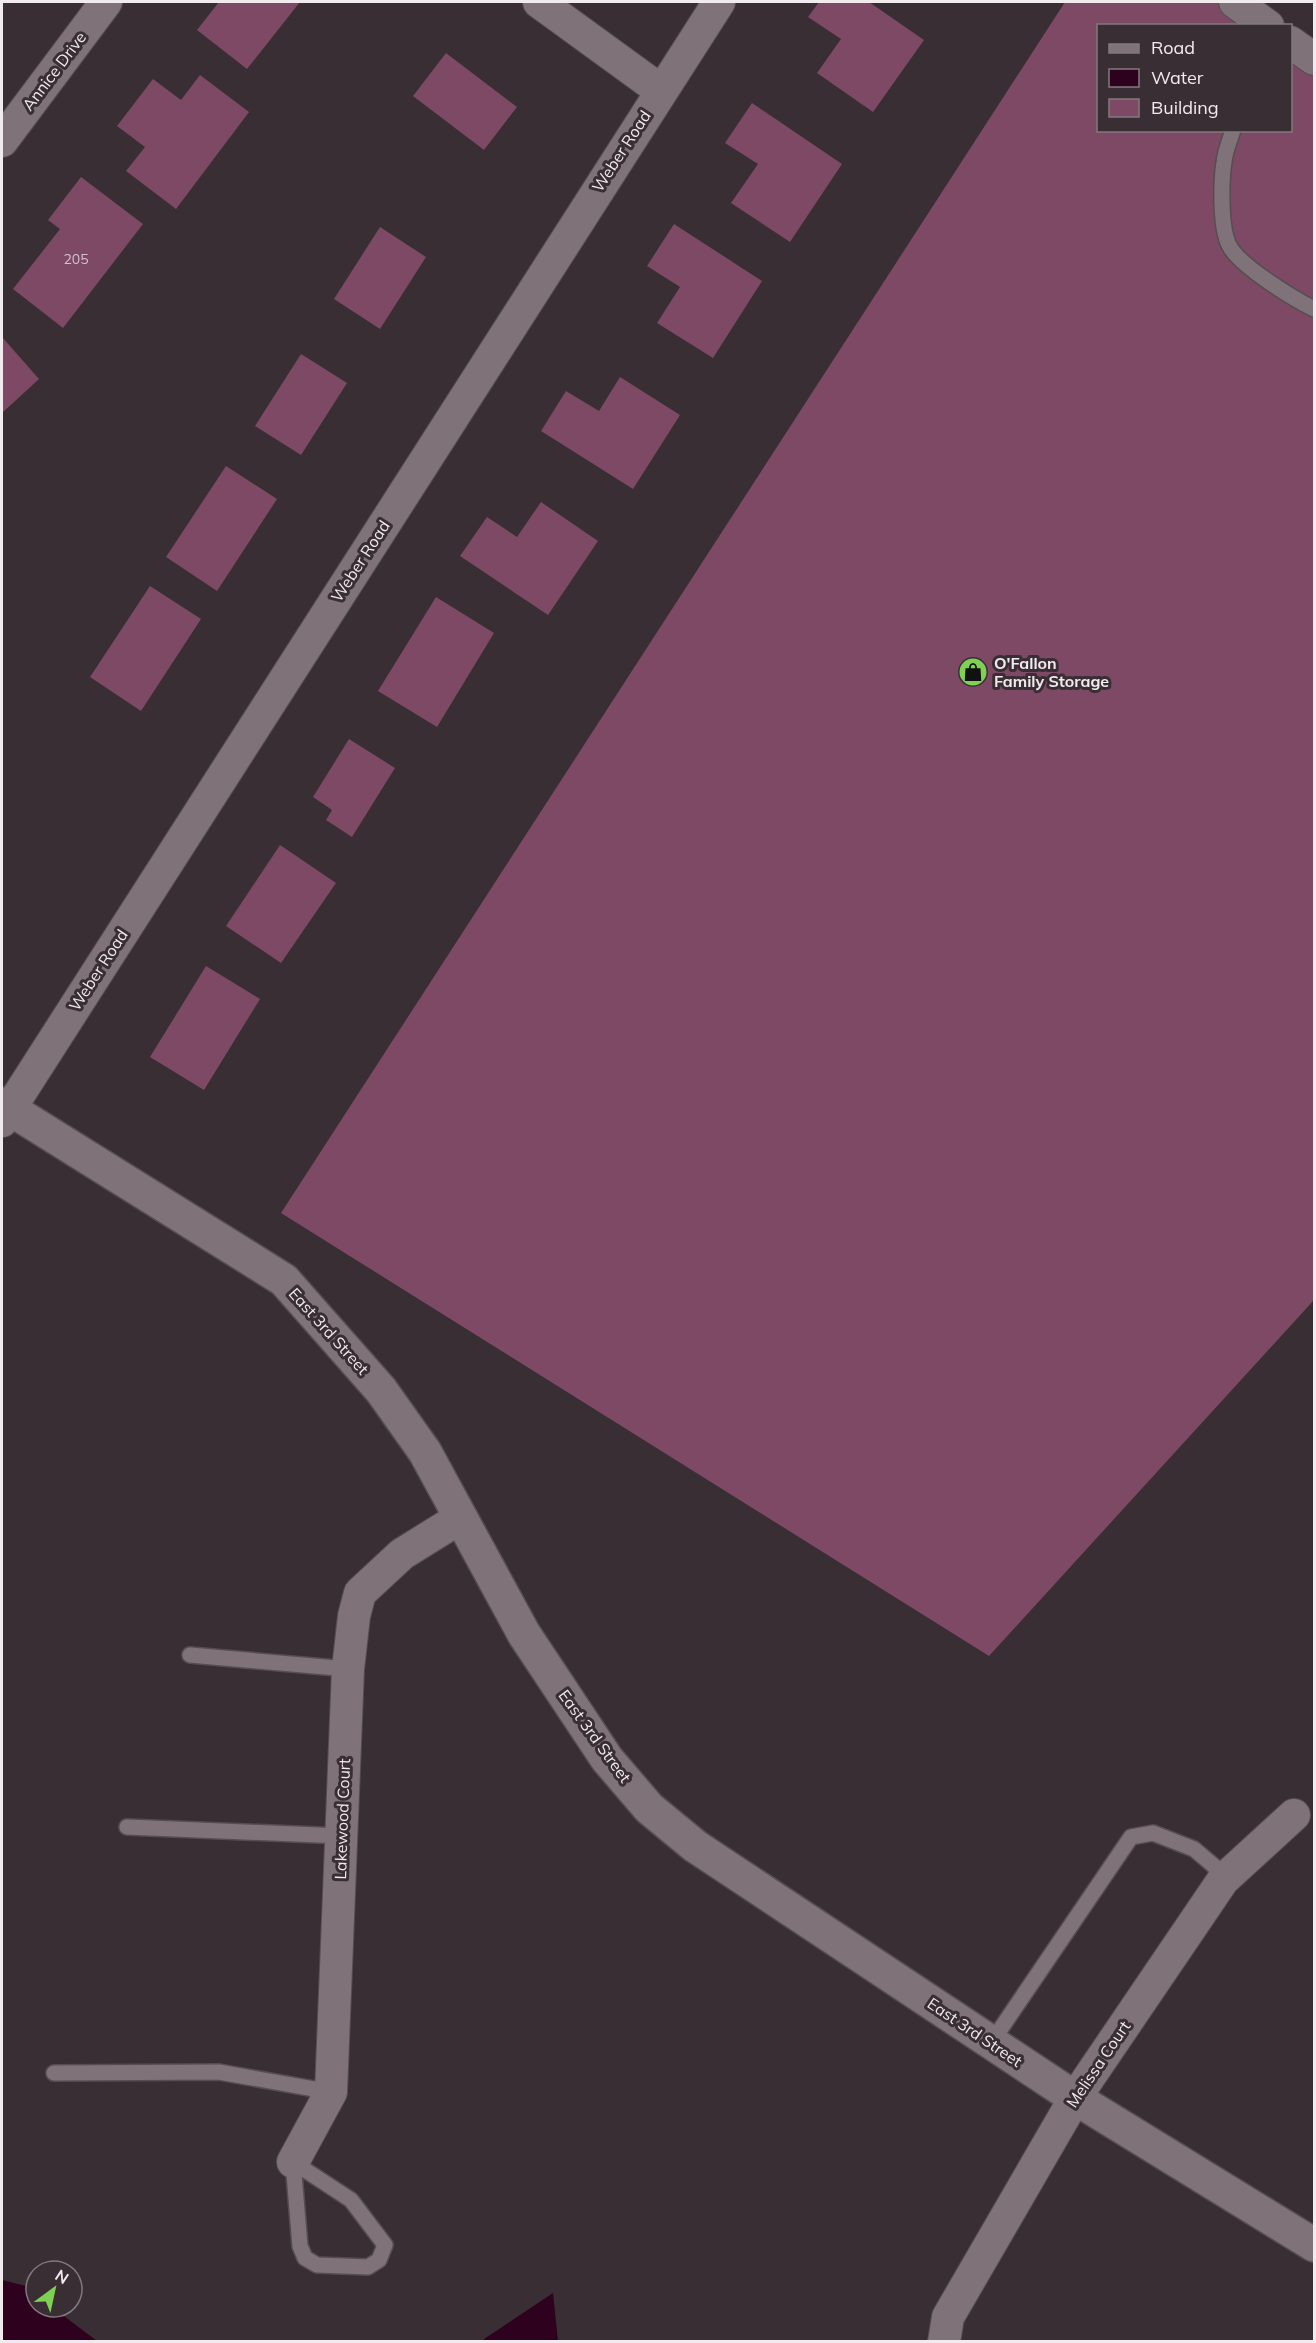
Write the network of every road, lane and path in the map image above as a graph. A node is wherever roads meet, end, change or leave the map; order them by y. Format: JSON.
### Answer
{"nodes":[{"id":1,"x":106,"y":2,"type":"edge"},
{"id":2,"x":539,"y":2,"type":"edge"},
{"id":3,"x":719,"y":2,"type":"edge"},
{"id":4,"x":1292,"y":43,"type":"edge"},
{"id":5,"x":1314,"y":59,"type":"edge"},
{"id":6,"x":660,"y":90,"type":"junction"},
{"id":7,"x":1232,"y":132,"type":"edge"},
{"id":8,"x":2,"y":141,"type":"edge"},
{"id":9,"x":1314,"y":309,"type":"edge"},
{"id":10,"x":4,"y":1111,"type":"edge"},
{"id":11,"x":460,"y":1518,"type":"junction"},
{"id":12,"x":190,"y":1655,"type":"dead end"},
{"id":13,"x":348,"y":1669,"type":"junction"},
{"id":14,"x":1294,"y":1815,"type":"dead end"},
{"id":15,"x":127,"y":1827,"type":"dead end"},
{"id":16,"x":341,"y":1836,"type":"junction"},
{"id":17,"x":1227,"y":1876,"type":"junction"},
{"id":18,"x":992,"y":2043,"type":"junction"},
{"id":19,"x":54,"y":2073,"type":"dead end"},
{"id":20,"x":331,"y":2092,"type":"junction"},
{"id":21,"x":1075,"y":2098,"type":"junction"},
{"id":22,"x":293,"y":2162,"type":"junction"},
{"id":23,"x":1314,"y":2244,"type":"edge"},
{"id":24,"x":944,"y":2342,"type":"edge"}],
"edges":[{"from":1,"to":8,"type":"street","name":"Annice Drive"},
{"from":2,"to":6,"type":"street"},
{"from":3,"to":6,"type":"street","name":"Weber Road"},
{"from":4,"to":5,"type":"street"},
{"from":6,"to":10,"type":"street","name":"Weber Road"},
{"from":7,"to":9,"type":"lane"},
{"from":10,"to":11,"type":"street","name":"East 3rd Street"},
{"from":11,"to":13,"type":"street","name":"Lakewood Court"},
{"from":11,"to":18,"type":"street","name":"East 3rd Street"},
{"from":12,"to":13,"type":"lane"},
{"from":13,"to":16,"type":"street","name":"Lakewood Court"},
{"from":14,"to":17,"type":"street","name":"Melissa Court"},
{"from":15,"to":16,"type":"lane"},
{"from":16,"to":20,"type":"street","name":"Lakewood Court"},
{"from":17,"to":18,"type":"lane"},
{"from":17,"to":21,"type":"street","name":"Melissa Court"},
{"from":18,"to":21,"type":"street","name":"East 3rd Street"},
{"from":19,"to":20,"type":"lane"},
{"from":20,"to":22,"type":"street","name":"Lakewood Court"},
{"from":21,"to":23,"type":"street","name":"East 3rd Street"},
{"from":21,"to":24,"type":"street","name":"Melissa Court"},
{"from":22,"to":22,"type":"lane"}]}
